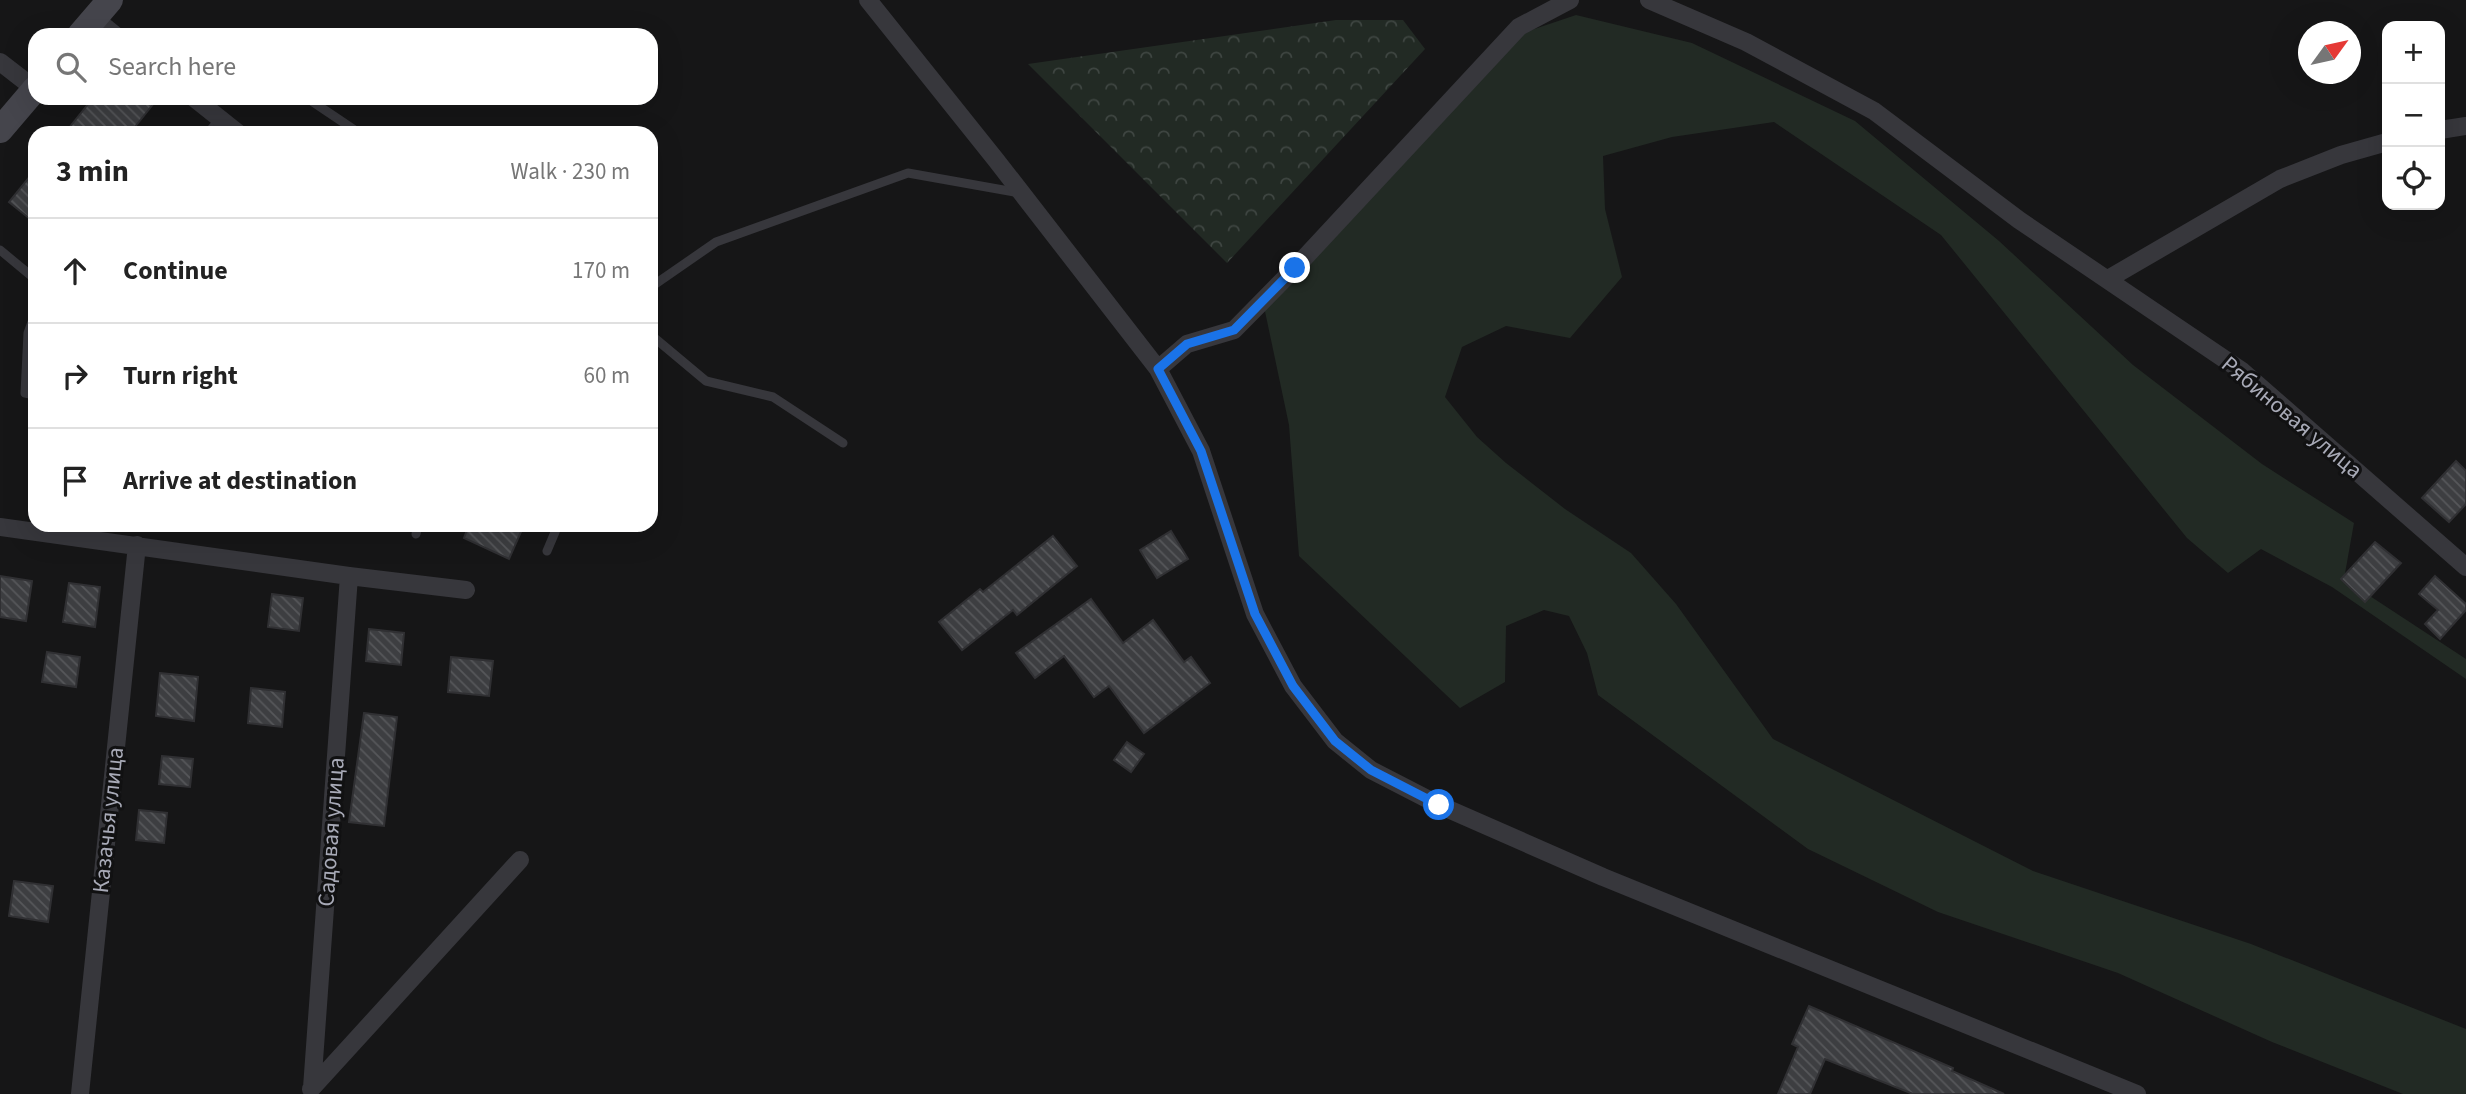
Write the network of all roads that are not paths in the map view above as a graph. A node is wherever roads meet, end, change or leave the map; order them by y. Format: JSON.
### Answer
{"nodes":[{"id":1,"x":868,"y":0,"type":"edge"},
{"id":2,"x":1570,"y":0,"type":"edge"},
{"id":3,"x":1649,"y":0,"type":"edge"},
{"id":4,"x":0,"y":62,"type":"edge"},
{"id":5,"x":28,"y":84,"type":"edge"},
{"id":6,"x":28,"y":97,"type":"edge"},
{"id":7,"x":203,"y":105,"type":"edge"},
{"id":8,"x":317,"y":105,"type":"edge"},
{"id":9,"x":220,"y":119,"type":"junction"},
{"id":10,"x":214,"y":126,"type":"edge"},
{"id":11,"x":229,"y":126,"type":"edge"},
{"id":12,"x":349,"y":126,"type":"edge"},
{"id":13,"x":2466,"y":126,"type":"edge"},
{"id":14,"x":2445,"y":129,"type":"edge"},
{"id":15,"x":0,"y":130,"type":"edge"},
{"id":16,"x":2382,"y":143,"type":"edge"},
{"id":17,"x":1022,"y":194,"type":"junction"},
{"id":18,"x":0,"y":250,"type":"edge"},
{"id":19,"x":28,"y":273,"type":"edge"},
{"id":20,"x":2108,"y":279,"type":"junction"},
{"id":21,"x":658,"y":282,"type":"edge"},
{"id":22,"x":28,"y":333,"type":"edge"},
{"id":23,"x":658,"y":341,"type":"edge"},
{"id":24,"x":1158,"y":369,"type":"junction"},
{"id":25,"x":28,"y":393,"type":"edge"},
{"id":26,"x":843,"y":443,"type":"dead end"},
{"id":27,"x":0,"y":527,"type":"edge"},
{"id":28,"x":28,"y":531,"type":"edge"},
{"id":29,"x":38,"y":532,"type":"edge"},
{"id":30,"x":555,"y":532,"type":"edge"},
{"id":31,"x":137,"y":545,"type":"junction"},
{"id":32,"x":547,"y":551,"type":"dead end"},
{"id":33,"x":2466,"y":567,"type":"edge"},
{"id":34,"x":349,"y":576,"type":"junction"},
{"id":35,"x":466,"y":590,"type":"dead end"},
{"id":36,"x":520,"y":860,"type":"dead end"},
{"id":37,"x":309,"y":1091,"type":"edge"},
{"id":38,"x":80,"y":1094,"type":"edge"},
{"id":39,"x":2137,"y":1094,"type":"edge"}],
"edges":[{"from":1,"to":17,"type":"street"},
{"from":2,"to":24,"type":"street"},
{"from":3,"to":20,"type":"street","name":"Рябиновая улица"},
{"from":4,"to":5,"type":"street"},
{"from":6,"to":15,"type":"main road"},
{"from":7,"to":9,"type":"street"},
{"from":8,"to":12,"type":"lane"},
{"from":9,"to":10,"type":"lane"},
{"from":9,"to":11,"type":"street"},
{"from":13,"to":14,"type":"street"},
{"from":16,"to":20,"type":"street"},
{"from":17,"to":21,"type":"lane"},
{"from":17,"to":24,"type":"street"},
{"from":18,"to":19,"type":"lane"},
{"from":20,"to":33,"type":"street","name":"Рябиновая улица"},
{"from":22,"to":25,"type":"lane"},
{"from":23,"to":26,"type":"lane"},
{"from":24,"to":39,"type":"street"},
{"from":27,"to":28,"type":"street"},
{"from":29,"to":31,"type":"street"},
{"from":30,"to":32,"type":"lane"},
{"from":31,"to":34,"type":"street"},
{"from":31,"to":38,"type":"street","name":"Казачья улица"},
{"from":34,"to":35,"type":"street"},
{"from":34,"to":37,"type":"street","name":"Садовая улица"},
{"from":36,"to":37,"type":"street"}]}
